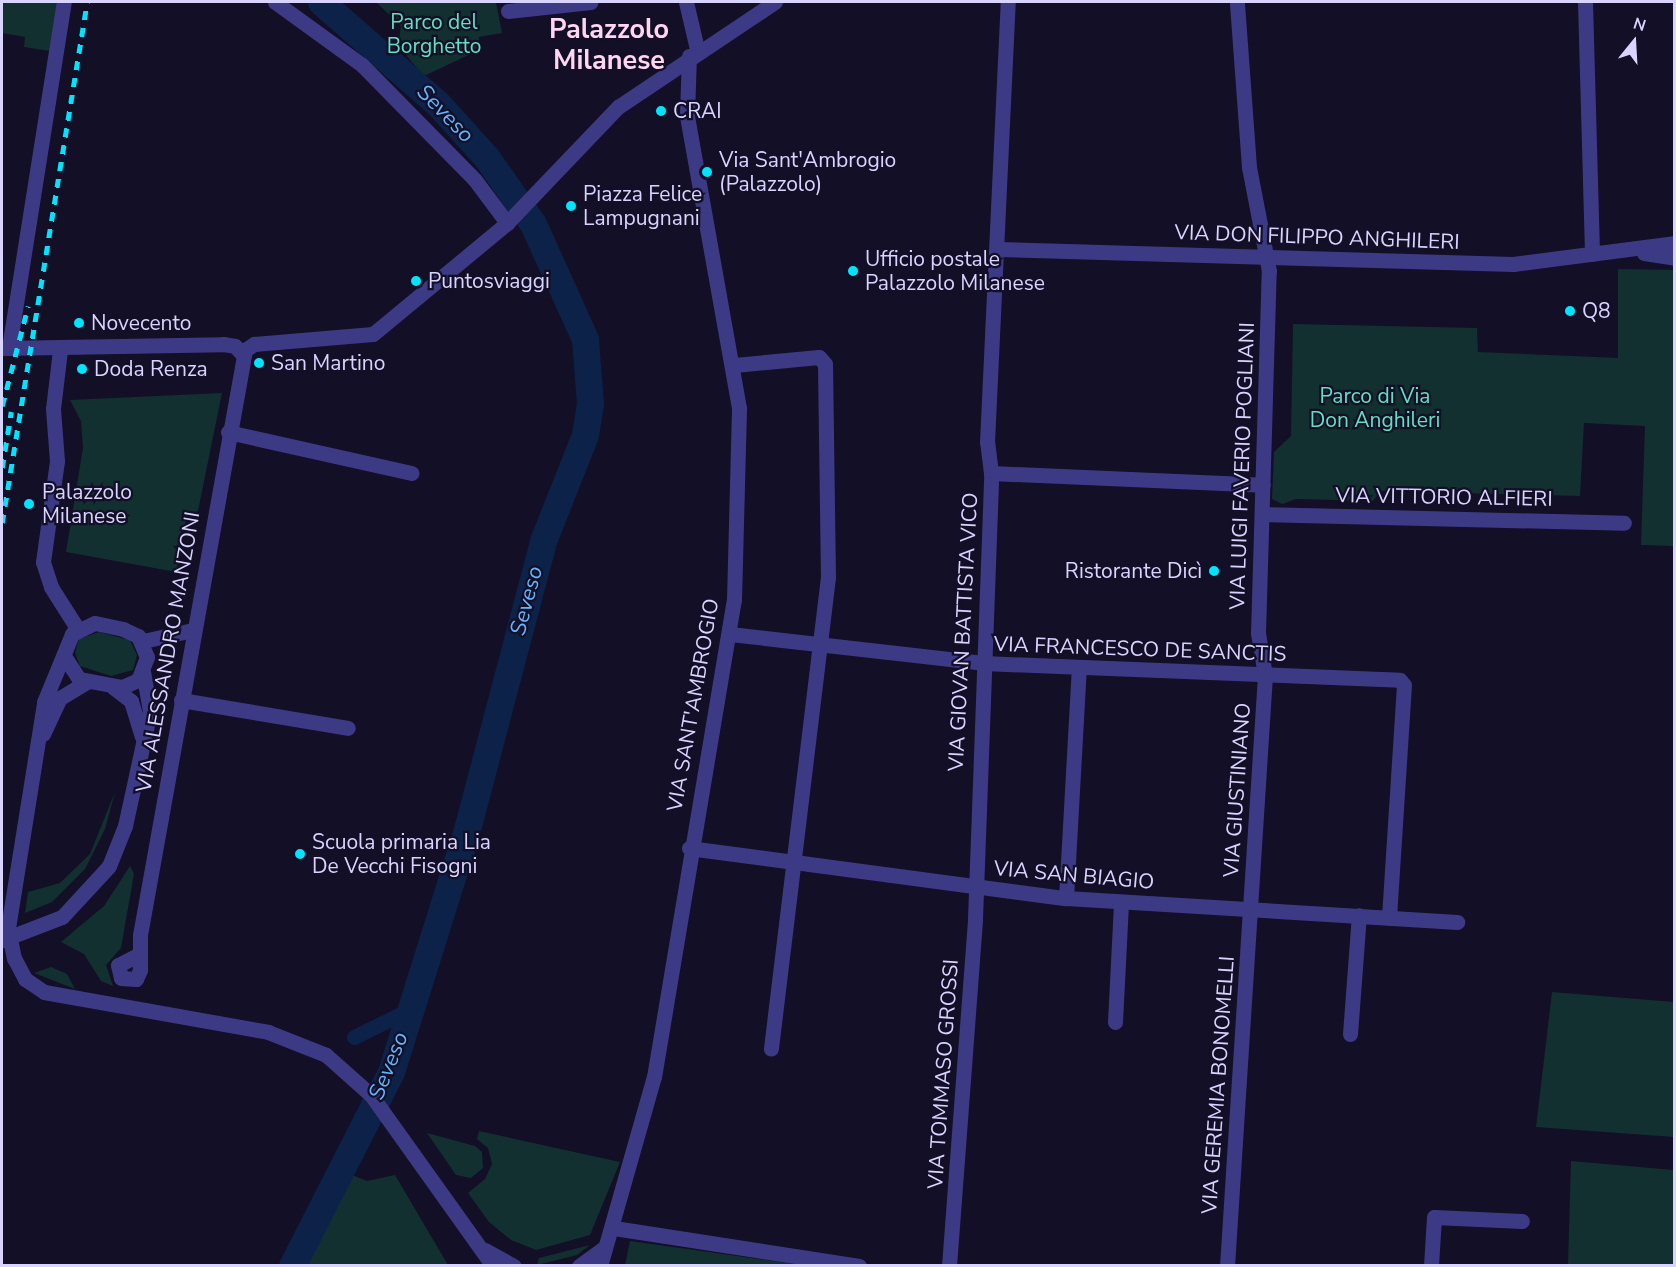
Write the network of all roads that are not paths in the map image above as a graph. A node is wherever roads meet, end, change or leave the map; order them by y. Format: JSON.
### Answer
{"nodes":[{"id":1,"x":64,"y":2,"type":"edge"},
{"id":2,"x":275,"y":2,"type":"edge"},
{"id":3,"x":591,"y":2,"type":"edge"},
{"id":4,"x":686,"y":2,"type":"edge"},
{"id":5,"x":775,"y":2,"type":"edge"},
{"id":6,"x":1008,"y":2,"type":"edge"},
{"id":7,"x":1237,"y":2,"type":"edge"},
{"id":8,"x":1585,"y":2,"type":"edge"},
{"id":9,"x":508,"y":10,"type":"dead end"},
{"id":10,"x":693,"y":53,"type":"junction"},
{"id":11,"x":510,"y":220,"type":"junction"},
{"id":12,"x":1674,"y":243,"type":"edge"},
{"id":13,"x":999,"y":249,"type":"junction"},
{"id":14,"x":1632,"y":251,"type":"junction"},
{"id":15,"x":1592,"y":254,"type":"junction"},
{"id":16,"x":1264,"y":258,"type":"junction"},
{"id":17,"x":1674,"y":258,"type":"edge"},
{"id":18,"x":5,"y":348,"type":"edge"},
{"id":19,"x":60,"y":350,"type":"junction"},
{"id":20,"x":243,"y":355,"type":"junction"},
{"id":21,"x":734,"y":365,"type":"junction"},
{"id":22,"x":228,"y":432,"type":"junction"},
{"id":23,"x":411,"y":473,"type":"dead end"},
{"id":24,"x":991,"y":473,"type":"junction"},
{"id":25,"x":1263,"y":485,"type":"junction"},
{"id":26,"x":1263,"y":514,"type":"junction"},
{"id":27,"x":1624,"y":523,"type":"dead end"},
{"id":28,"x":77,"y":628,"type":"junction"},
{"id":29,"x":193,"y":630,"type":"junction"},
{"id":30,"x":730,"y":634,"type":"junction"},
{"id":31,"x":143,"y":641,"type":"junction"},
{"id":32,"x":822,"y":646,"type":"junction"},
{"id":33,"x":66,"y":659,"type":"junction"},
{"id":34,"x":982,"y":663,"type":"junction"},
{"id":35,"x":1079,"y":668,"type":"junction"},
{"id":36,"x":143,"y":673,"type":"junction"},
{"id":37,"x":1265,"y":675,"type":"junction"},
{"id":38,"x":87,"y":682,"type":"junction"},
{"id":39,"x":113,"y":687,"type":"junction"},
{"id":40,"x":181,"y":700,"type":"junction"},
{"id":41,"x":348,"y":728,"type":"dead end"},
{"id":42,"x":142,"y":739,"type":"junction"},
{"id":43,"x":39,"y":742,"type":"junction"},
{"id":44,"x":689,"y":848,"type":"junction"},
{"id":45,"x":794,"y":861,"type":"junction"},
{"id":46,"x":974,"y":886,"type":"junction"},
{"id":47,"x":1066,"y":898,"type":"junction"},
{"id":48,"x":1121,"y":903,"type":"junction"},
{"id":49,"x":1250,"y":907,"type":"junction"},
{"id":50,"x":1359,"y":915,"type":"junction"},
{"id":51,"x":1389,"y":918,"type":"junction"},
{"id":52,"x":1457,"y":922,"type":"dead end"},
{"id":53,"x":6,"y":929,"type":"edge"},
{"id":54,"x":136,"y":956,"type":"dead end"},
{"id":55,"x":1115,"y":1022,"type":"dead end"},
{"id":56,"x":1350,"y":1034,"type":"dead end"},
{"id":57,"x":771,"y":1049,"type":"dead end"},
{"id":58,"x":1522,"y":1221,"type":"dead end"},
{"id":59,"x":614,"y":1228,"type":"junction"},
{"id":60,"x":475,"y":1244,"type":"junction"},
{"id":61,"x":604,"y":1248,"type":"junction"},
{"id":62,"x":494,"y":1266,"type":"edge"},
{"id":63,"x":513,"y":1266,"type":"edge"},
{"id":64,"x":579,"y":1266,"type":"edge"},
{"id":65,"x":600,"y":1266,"type":"edge"},
{"id":66,"x":859,"y":1266,"type":"edge"},
{"id":67,"x":949,"y":1266,"type":"edge"},
{"id":68,"x":1227,"y":1266,"type":"edge"},
{"id":69,"x":1431,"y":1266,"type":"edge"}],
"edges":[{"from":1,"to":18,"type":"street"},
{"from":2,"to":11,"type":"street"},
{"from":3,"to":9,"type":"street"},
{"from":4,"to":10,"type":"street","name":"VIA SANT'AMBROGIO"},
{"from":5,"to":10,"type":"street"},
{"from":6,"to":13,"type":"street"},
{"from":7,"to":16,"type":"street","name":"VIA LUIGI FAVERIO POGLIANI"},
{"from":8,"to":15,"type":"street"},
{"from":10,"to":11,"type":"street"},
{"from":10,"to":21,"type":"street","name":"VIA SANT'AMBROGIO"},
{"from":11,"to":20,"type":"street"},
{"from":12,"to":14,"type":"street","name":"VIA DON FILIPPO ANGHILERI"},
{"from":13,"to":16,"type":"street","name":"VIA DON FILIPPO ANGHILERI"},
{"from":13,"to":24,"type":"street"},
{"from":14,"to":15,"type":"street","name":"VIA DON FILIPPO ANGHILERI"},
{"from":14,"to":17,"type":"street","name":"VIA DON FILIPPO ANGHILERI"},
{"from":15,"to":16,"type":"street","name":"VIA DON FILIPPO ANGHILERI"},
{"from":16,"to":25,"type":"street","name":"VIA LUIGI FAVERIO POGLIANI"},
{"from":18,"to":19,"type":"street"},
{"from":19,"to":20,"type":"street"},
{"from":19,"to":28,"type":"street"},
{"from":20,"to":22,"type":"street","name":"VIA ALESSANDRO MANZONI"},
{"from":21,"to":30,"type":"street","name":"VIA SANT'AMBROGIO"},
{"from":21,"to":32,"type":"street"},
{"from":22,"to":23,"type":"street"},
{"from":22,"to":29,"type":"street","name":"VIA ALESSANDRO MANZONI"},
{"from":24,"to":25,"type":"street","name":"VIA GIOVAN BATTISTA VICO"},
{"from":24,"to":34,"type":"street","name":"VIA GIOVAN BATTISTA VICO"},
{"from":25,"to":26,"type":"street","name":"VIA LUIGI FAVERIO POGLIANI"},
{"from":26,"to":27,"type":"street","name":"VIA VITTORIO ALFIERI"},
{"from":26,"to":37,"type":"street","name":"VIA LUIGI FAVERIO POGLIANI"},
{"from":28,"to":31,"type":"street"},
{"from":28,"to":33,"type":"street"},
{"from":29,"to":31,"type":"street"},
{"from":29,"to":40,"type":"street","name":"VIA ALESSANDRO MANZONI"},
{"from":30,"to":32,"type":"street","name":"VIA FRANCESCO DE SANCTIS"},
{"from":30,"to":44,"type":"street","name":"VIA SANT'AMBROGIO"},
{"from":31,"to":36,"type":"street"},
{"from":32,"to":34,"type":"street","name":"VIA FRANCESCO DE SANCTIS"},
{"from":32,"to":45,"type":"street"},
{"from":33,"to":38,"type":"street"},
{"from":33,"to":43,"type":"street"},
{"from":34,"to":35,"type":"street","name":"VIA FRANCESCO DE SANCTIS"},
{"from":34,"to":46,"type":"street","name":"VIA GIOVAN BATTISTA VICO"},
{"from":35,"to":37,"type":"street","name":"VIA FRANCESCO DE SANCTIS"},
{"from":35,"to":47,"type":"street"},
{"from":36,"to":39,"type":"street"},
{"from":36,"to":42,"type":"street"},
{"from":37,"to":49,"type":"street","name":"VIA GIUSTINIANO"},
{"from":37,"to":51,"type":"street","name":"VIA FRANCESCO DE SANCTIS"},
{"from":38,"to":39,"type":"street"},
{"from":38,"to":43,"type":"street"},
{"from":39,"to":42,"type":"street"},
{"from":40,"to":41,"type":"street"},
{"from":40,"to":54,"type":"street","name":"VIA ALESSANDRO MANZONI"},
{"from":42,"to":53,"type":"street"},
{"from":43,"to":53,"type":"street"},
{"from":44,"to":45,"type":"street","name":"VIA SAN BIAGIO"},
{"from":44,"to":59,"type":"street","name":"VIA SANT'AMBROGIO"},
{"from":45,"to":46,"type":"street","name":"VIA SAN BIAGIO"},
{"from":45,"to":57,"type":"street"},
{"from":46,"to":47,"type":"street","name":"VIA SAN BIAGIO"},
{"from":46,"to":67,"type":"street","name":"VIA TOMMASO GROSSI"},
{"from":47,"to":48,"type":"street","name":"VIA SAN BIAGIO"},
{"from":48,"to":49,"type":"street","name":"VIA SAN BIAGIO"},
{"from":48,"to":55,"type":"street"},
{"from":49,"to":50,"type":"street","name":"VIA SAN BIAGIO"},
{"from":49,"to":68,"type":"street","name":"VIA GEREMIA BONOMELLI"},
{"from":50,"to":51,"type":"street","name":"VIA SAN BIAGIO"},
{"from":50,"to":56,"type":"street"},
{"from":51,"to":52,"type":"street","name":"VIA SAN BIAGIO"},
{"from":53,"to":60,"type":"street","bridge":true},
{"from":58,"to":69,"type":"street"},
{"from":59,"to":61,"type":"street","name":"VIA SANT'AMBROGIO"},
{"from":59,"to":66,"type":"street"},
{"from":60,"to":62,"type":"street"},
{"from":60,"to":63,"type":"street"},
{"from":61,"to":64,"type":"street"},
{"from":61,"to":65,"type":"street"}]}
